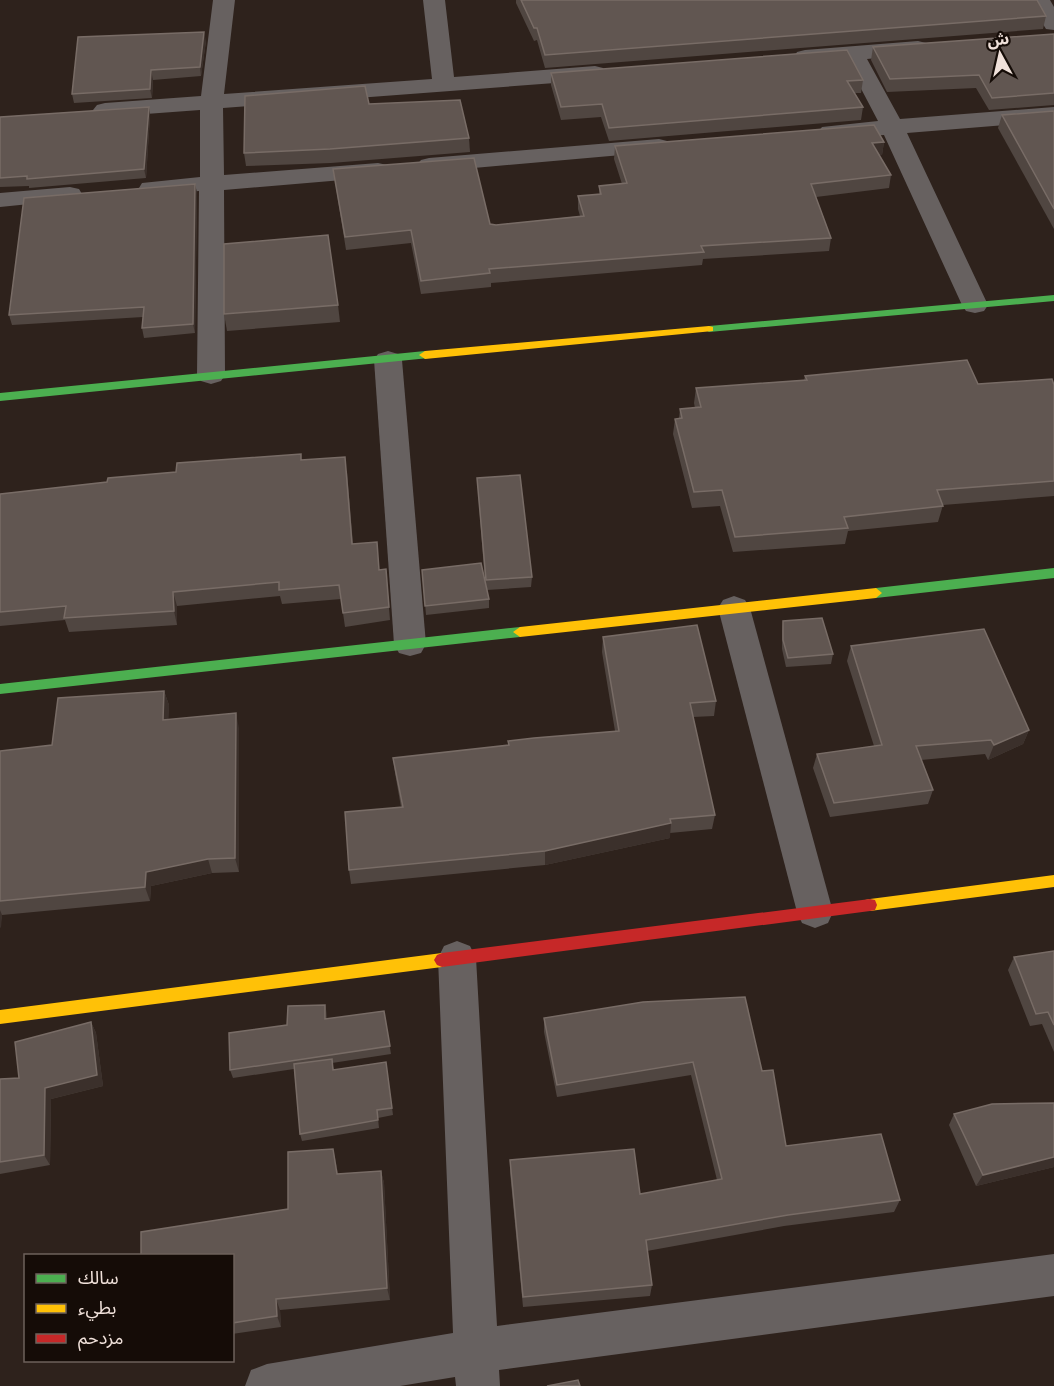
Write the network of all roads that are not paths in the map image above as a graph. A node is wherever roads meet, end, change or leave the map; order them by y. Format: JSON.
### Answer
{"nodes":[{"id":1,"x":224,"y":0,"type":"edge"},
{"id":2,"x":434,"y":0,"type":"edge"},
{"id":3,"x":1039,"y":0,"type":"edge"},
{"id":4,"x":1050,"y":33,"type":"edge"},
{"id":5,"x":936,"y":47,"type":"edge"},
{"id":6,"x":853,"y":53,"type":"junction"},
{"id":7,"x":783,"y":58,"type":"edge"},
{"id":8,"x":620,"y":71,"type":"edge"},
{"id":9,"x":444,"y":84,"type":"junction"},
{"id":10,"x":212,"y":104,"type":"junction"},
{"id":11,"x":82,"y":112,"type":"edge"},
{"id":12,"x":1054,"y":114,"type":"edge"},
{"id":13,"x":892,"y":126,"type":"junction"},
{"id":14,"x":809,"y":134,"type":"edge"},
{"id":15,"x":678,"y":144,"type":"edge"},
{"id":16,"x":212,"y":183,"type":"junction"},
{"id":17,"x":130,"y":190,"type":"edge"},
{"id":18,"x":94,"y":192,"type":"edge"},
{"id":19,"x":0,"y":200,"type":"edge"},
{"id":20,"x":1054,"y":298,"type":"edge"},
{"id":21,"x":975,"y":305,"type":"junction"},
{"id":22,"x":388,"y":360,"type":"junction"},
{"id":23,"x":212,"y":375,"type":"junction"},
{"id":24,"x":0,"y":398,"type":"edge"},
{"id":25,"x":1054,"y":573,"type":"edge"},
{"id":26,"x":734,"y":608,"type":"junction"},
{"id":27,"x":411,"y":644,"type":"junction"},
{"id":28,"x":0,"y":689,"type":"edge"},
{"id":29,"x":1054,"y":881,"type":"edge"},
{"id":30,"x":815,"y":912,"type":"junction"},
{"id":31,"x":456,"y":958,"type":"junction"},
{"id":32,"x":0,"y":1017,"type":"edge"},
{"id":33,"x":1054,"y":1275,"type":"edge"},
{"id":34,"x":477,"y":1368,"type":"edge"},
{"id":35,"x":267,"y":1386,"type":"edge"}],
"edges":[{"from":1,"to":10,"type":"street"},
{"from":2,"to":9,"type":"street"},
{"from":3,"to":4,"type":"street"},
{"from":5,"to":6,"type":"street"},
{"from":6,"to":7,"type":"street"},
{"from":6,"to":13,"type":"street"},
{"from":8,"to":9,"type":"street"},
{"from":9,"to":10,"type":"street"},
{"from":10,"to":11,"type":"street"},
{"from":10,"to":16,"type":"street"},
{"from":12,"to":13,"type":"street"},
{"from":13,"to":14,"type":"street"},
{"from":13,"to":21,"type":"street"},
{"from":15,"to":16,"type":"street"},
{"from":16,"to":17,"type":"street"},
{"from":16,"to":23,"type":"street"},
{"from":18,"to":19,"type":"street"},
{"from":20,"to":21,"type":"street"},
{"from":21,"to":22,"type":"street"},
{"from":22,"to":23,"type":"street"},
{"from":22,"to":27,"type":"street"},
{"from":23,"to":24,"type":"street"},
{"from":25,"to":26,"type":"street"},
{"from":26,"to":27,"type":"street"},
{"from":26,"to":30,"type":"street"},
{"from":27,"to":28,"type":"street"},
{"from":29,"to":30,"type":"street"},
{"from":30,"to":31,"type":"street"},
{"from":31,"to":32,"type":"street"},
{"from":31,"to":34,"type":"street"},
{"from":33,"to":34,"type":"street"},
{"from":34,"to":35,"type":"street"}]}
